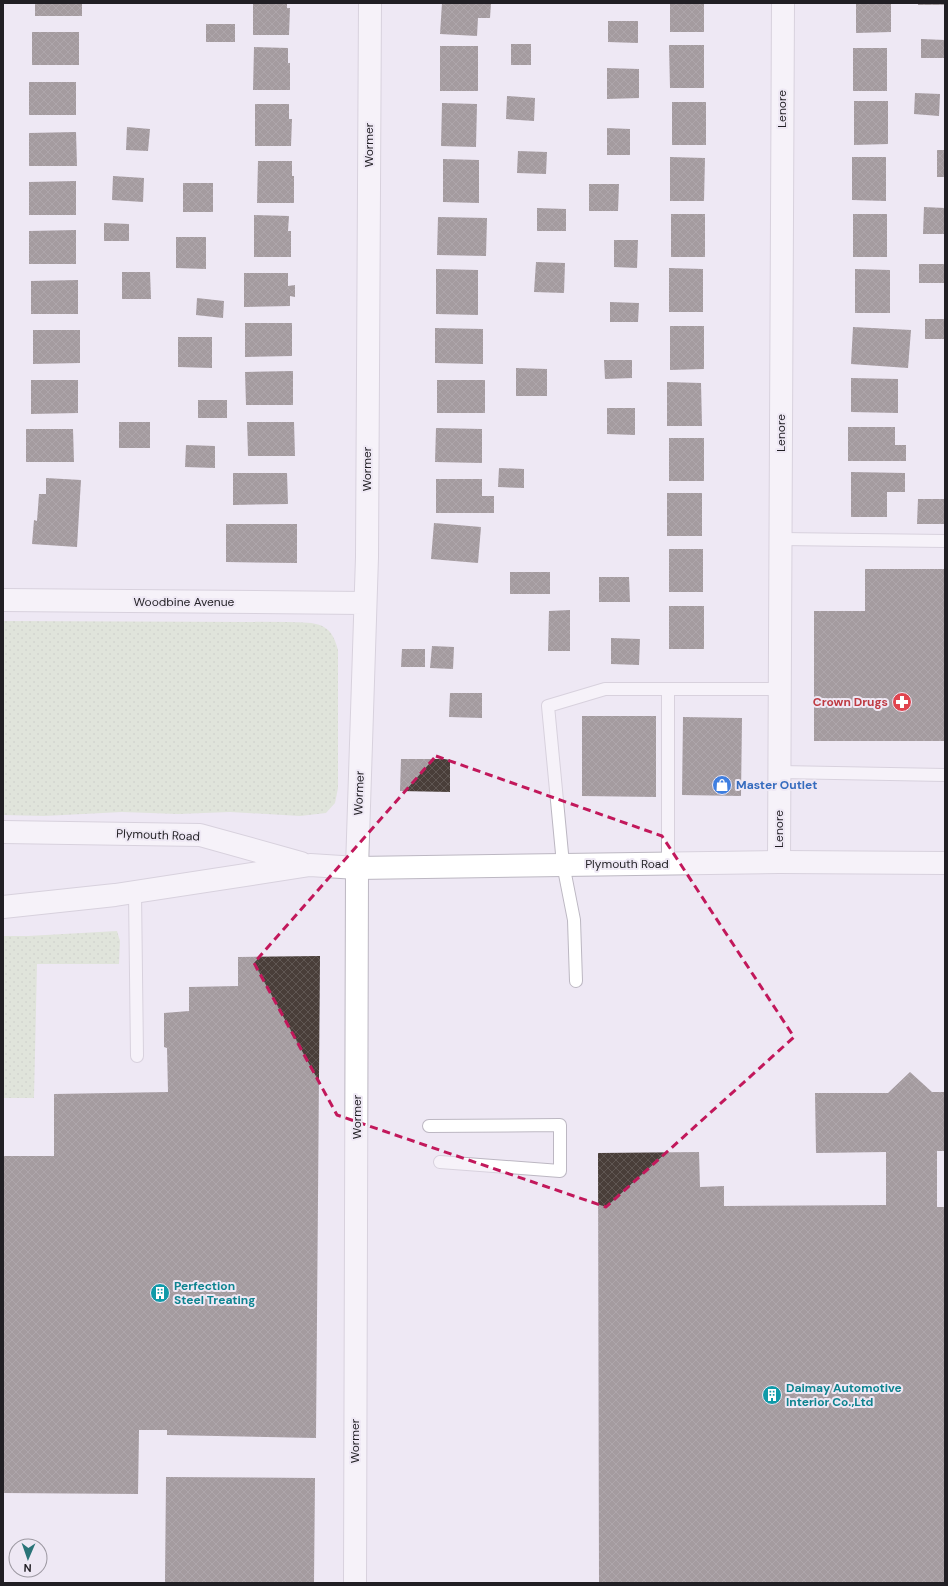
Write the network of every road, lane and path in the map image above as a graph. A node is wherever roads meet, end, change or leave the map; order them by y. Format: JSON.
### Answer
{"nodes":[{"id":1,"x":370,"y":3,"type":"edge"},
{"id":2,"x":783,"y":3,"type":"edge"},
{"id":3,"x":781,"y":539,"type":"junction"},
{"id":4,"x":945,"y":541,"type":"edge"},
{"id":5,"x":3,"y":600,"type":"edge"},
{"id":6,"x":364,"y":603,"type":"junction"},
{"id":7,"x":780,"y":688,"type":"junction"},
{"id":8,"x":668,"y":689,"type":"junction"},
{"id":9,"x":780,"y":772,"type":"junction"},
{"id":10,"x":945,"y":775,"type":"edge"},
{"id":11,"x":3,"y":832,"type":"edge"},
{"id":12,"x":779,"y":862,"type":"junction"},
{"id":13,"x":945,"y":863,"type":"edge"},
{"id":14,"x":563,"y":864,"type":"junction"},
{"id":15,"x":668,"y":864,"type":"junction"},
{"id":16,"x":310,"y":866,"type":"junction"},
{"id":17,"x":357,"y":868,"type":"junction"},
{"id":18,"x":135,"y":892,"type":"junction"},
{"id":19,"x":3,"y":907,"type":"edge"},
{"id":20,"x":576,"y":981,"type":"dead end"},
{"id":21,"x":137,"y":1056,"type":"dead end"},
{"id":22,"x":429,"y":1126,"type":"dead end"},
{"id":23,"x":440,"y":1162,"type":"dead end"},
{"id":24,"x":355,"y":1583,"type":"edge"}],
"edges":[{"from":1,"to":6,"type":"street","name":"Wormer"},
{"from":2,"to":3,"type":"street","name":"Lenore"},
{"from":3,"to":4,"type":"lane"},
{"from":3,"to":7,"type":"street","name":"Lenore"},
{"from":5,"to":6,"type":"street","name":"Woodbine Avenue"},
{"from":6,"to":17,"type":"street","name":"Wormer"},
{"from":7,"to":8,"type":"lane"},
{"from":7,"to":9,"type":"street","name":"Lenore"},
{"from":8,"to":14,"type":"lane"},
{"from":8,"to":15,"type":"lane"},
{"from":9,"to":10,"type":"lane"},
{"from":9,"to":12,"type":"street","name":"Lenore"},
{"from":11,"to":16,"type":"street","name":"Plymouth Road"},
{"from":12,"to":13,"type":"street","name":"Plymouth Road"},
{"from":12,"to":15,"type":"street","name":"Plymouth Road"},
{"from":14,"to":15,"type":"street","name":"Plymouth Road"},
{"from":14,"to":17,"type":"street","name":"Plymouth Road"},
{"from":14,"to":20,"type":"lane"},
{"from":16,"to":17,"type":"street","name":"Plymouth Road"},
{"from":16,"to":18,"type":"street","name":"Plymouth Road"},
{"from":17,"to":24,"type":"street","name":"Wormer"},
{"from":18,"to":19,"type":"street","name":"Plymouth Road"},
{"from":18,"to":21,"type":"lane"},
{"from":22,"to":23,"type":"lane"}]}
